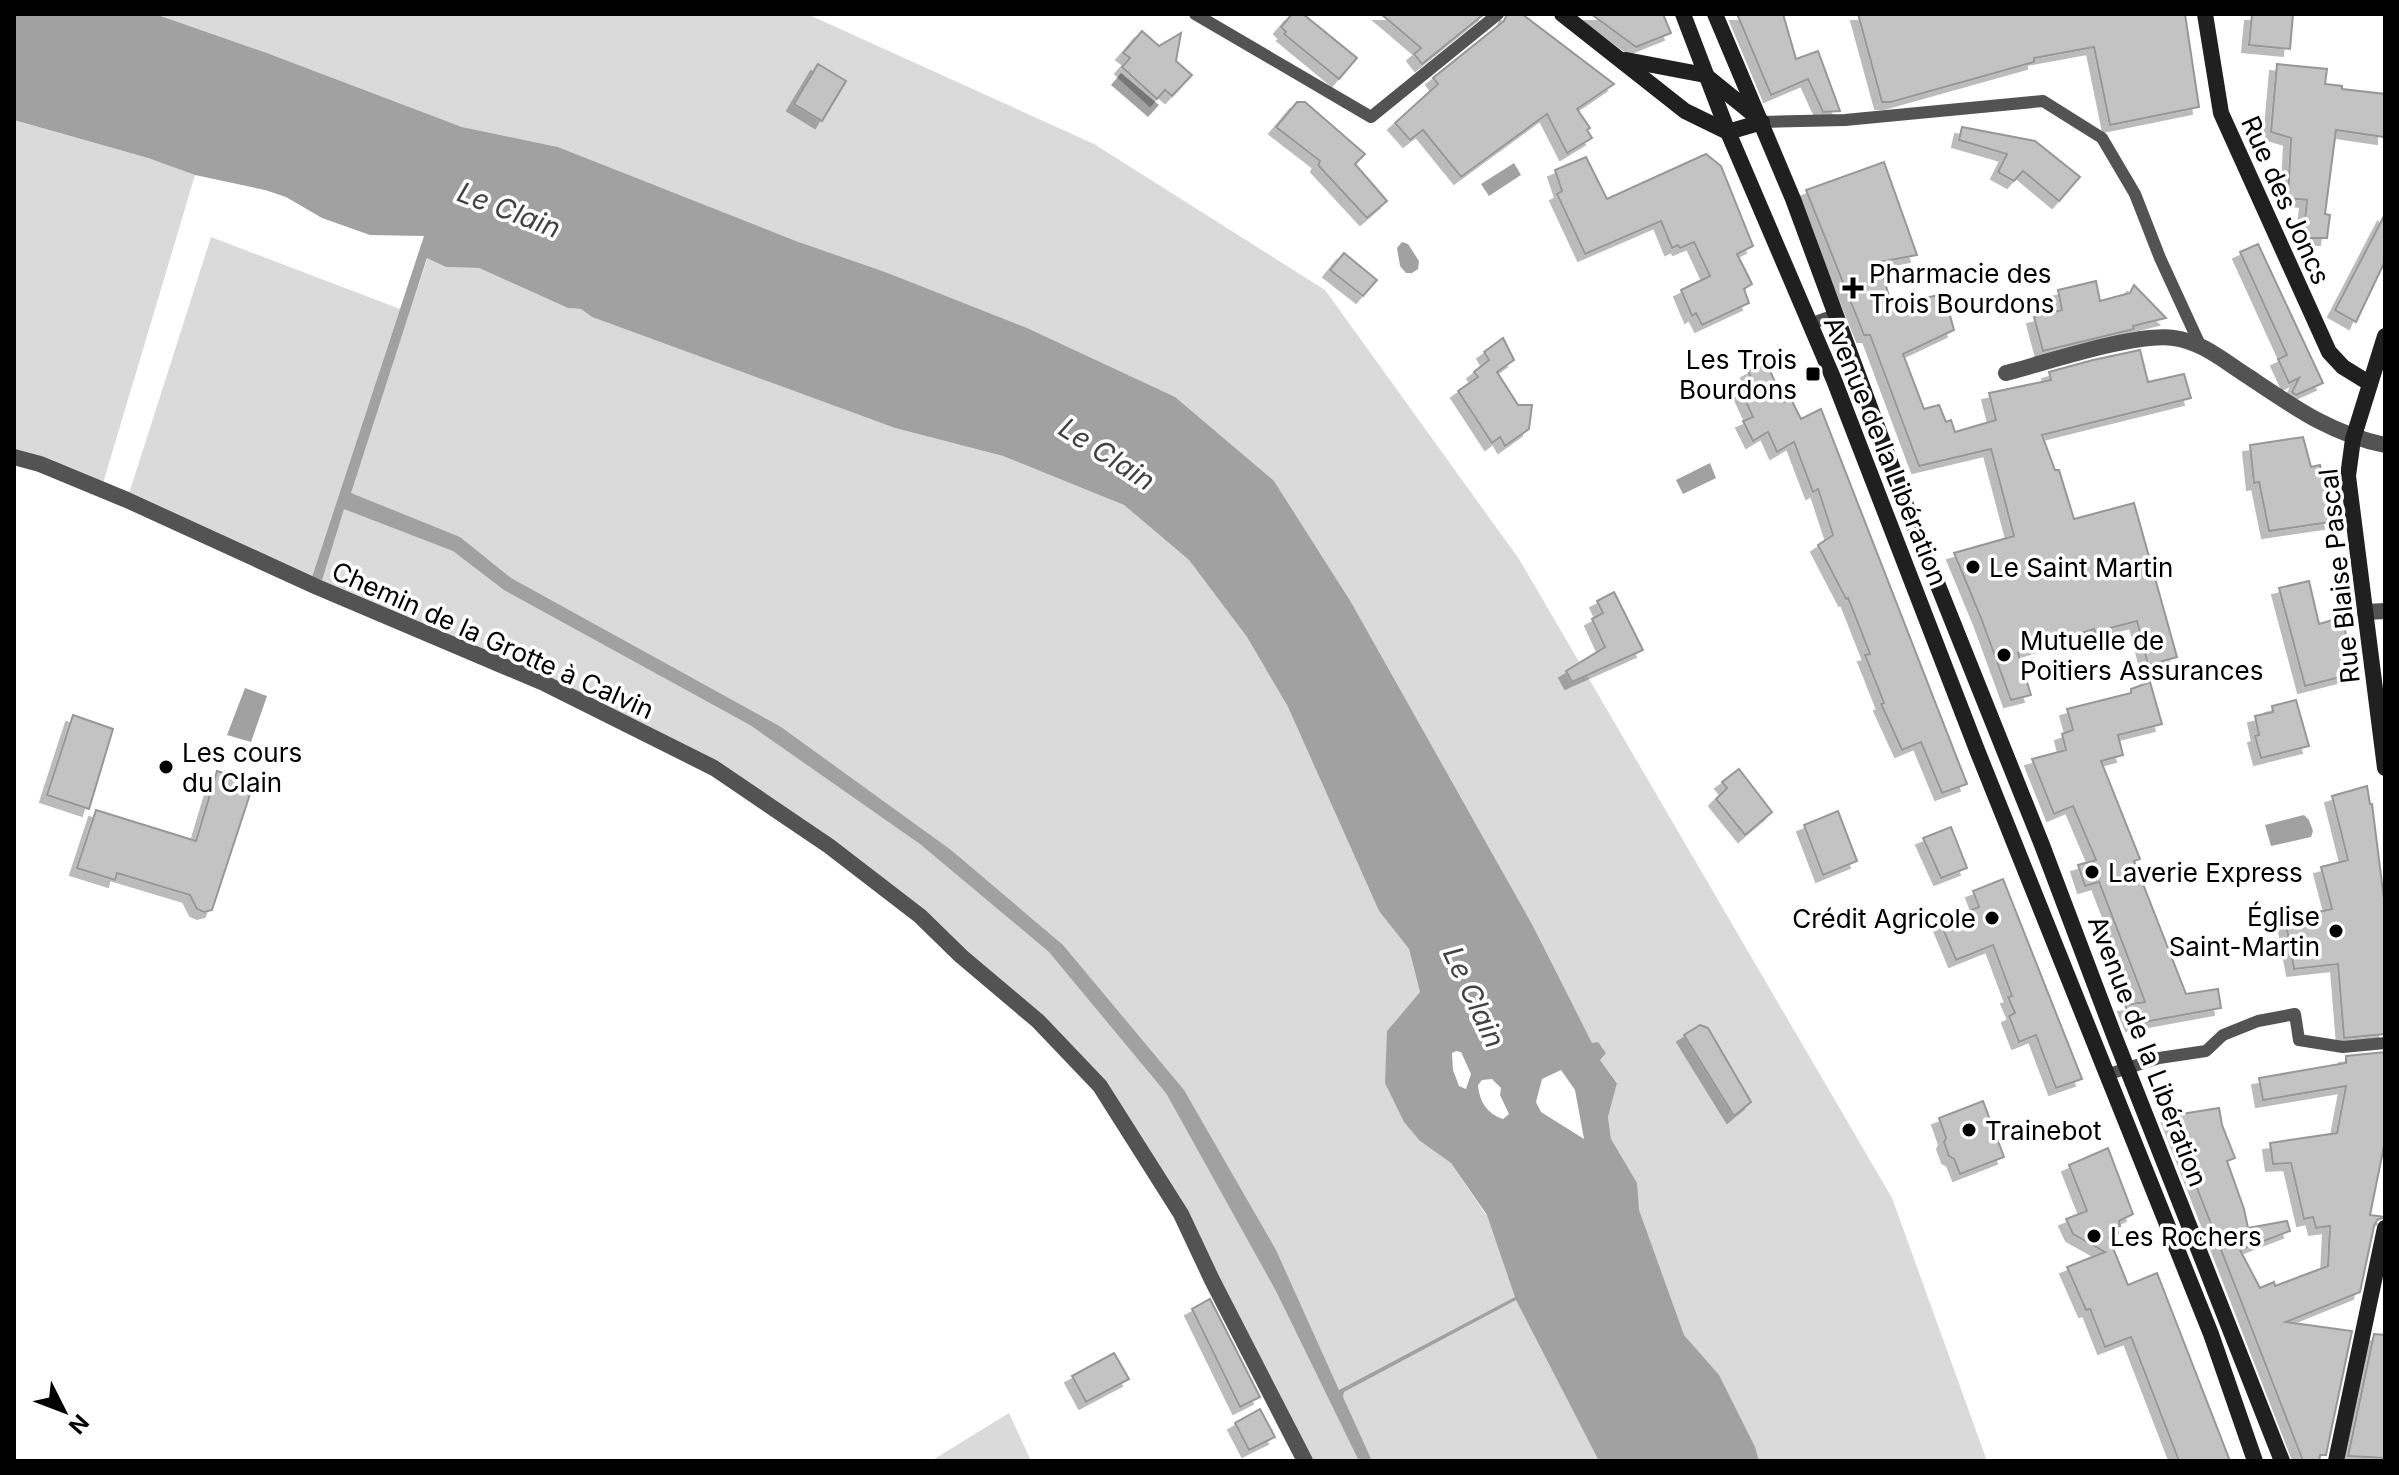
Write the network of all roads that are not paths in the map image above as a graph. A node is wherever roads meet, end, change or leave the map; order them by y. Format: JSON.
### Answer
{"nodes":[{"id":1,"x":1195,"y":14,"type":"edge"},
{"id":2,"x":1498,"y":14,"type":"edge"},
{"id":3,"x":1562,"y":14,"type":"edge"},
{"id":4,"x":1683,"y":14,"type":"edge"},
{"id":5,"x":1715,"y":14,"type":"edge"},
{"id":6,"x":2205,"y":14,"type":"edge"},
{"id":7,"x":1621,"y":59,"type":"junction"},
{"id":8,"x":1705,"y":75,"type":"junction"},
{"id":9,"x":1762,"y":122,"type":"junction"},
{"id":10,"x":1728,"y":132,"type":"junction"},
{"id":11,"x":1835,"y":315,"type":"junction"},
{"id":12,"x":1810,"y":324,"type":"junction"},
{"id":13,"x":2385,"y":336,"type":"edge"},
{"id":14,"x":2200,"y":345,"type":"junction"},
{"id":15,"x":2006,"y":373,"type":"dead end"},
{"id":16,"x":2369,"y":383,"type":"junction"},
{"id":17,"x":2353,"y":439,"type":"junction"},
{"id":18,"x":2385,"y":445,"type":"edge"},
{"id":19,"x":14,"y":457,"type":"edge"},
{"id":20,"x":1937,"y":583,"type":"junction"},
{"id":21,"x":1915,"y":590,"type":"junction"},
{"id":22,"x":2385,"y":611,"type":"edge"},
{"id":23,"x":2365,"y":612,"type":"junction"},
{"id":24,"x":2001,"y":741,"type":"junction"},
{"id":25,"x":1977,"y":750,"type":"junction"},
{"id":26,"x":2385,"y":768,"type":"edge"},
{"id":27,"x":2097,"y":991,"type":"junction"},
{"id":28,"x":2076,"y":999,"type":"junction"},
{"id":29,"x":2385,"y":1043,"type":"edge"},
{"id":30,"x":2126,"y":1067,"type":"junction"},
{"id":31,"x":2106,"y":1075,"type":"junction"},
{"id":32,"x":2187,"y":1216,"type":"junction"},
{"id":33,"x":2166,"y":1223,"type":"junction"},
{"id":34,"x":2385,"y":1228,"type":"edge"},
{"id":35,"x":1305,"y":1461,"type":"edge"},
{"id":36,"x":2255,"y":1461,"type":"edge"},
{"id":37,"x":2282,"y":1461,"type":"edge"},
{"id":38,"x":2336,"y":1461,"type":"edge"}],
"edges":[{"from":1,"to":2,"type":"lane"},
{"from":3,"to":7,"type":"main road"},
{"from":4,"to":8,"type":"main road","name":"Avenue de la Libération"},
{"from":5,"to":9,"type":"main road","name":"Avenue de la Libération"},
{"from":6,"to":16,"type":"main road","name":"Rue des Joncs"},
{"from":7,"to":8,"type":"main road"},
{"from":7,"to":10,"type":"main road"},
{"from":8,"to":9,"type":"main road"},
{"from":8,"to":10,"type":"main road","name":"Avenue de la Libération"},
{"from":9,"to":10,"type":"main road"},
{"from":9,"to":11,"type":"main road","name":"Avenue de la Libération"},
{"from":9,"to":14,"type":"lane"},
{"from":10,"to":12,"type":"main road","name":"Avenue de la Libération"},
{"from":11,"to":12,"type":"lane"},
{"from":11,"to":20,"type":"main road","name":"Avenue de la Libération"},
{"from":12,"to":21,"type":"main road","name":"Avenue de la Libération"},
{"from":13,"to":16,"type":"main road","name":"Rue Blaise Pascal"},
{"from":14,"to":15,"type":"street"},
{"from":14,"to":17,"type":"street"},
{"from":16,"to":17,"type":"main road","name":"Rue Blaise Pascal"},
{"from":17,"to":18,"type":"street"},
{"from":17,"to":23,"type":"main road","name":"Rue Blaise Pascal"},
{"from":19,"to":35,"type":"street","name":"Chemin de la Grotte à Calvin"},
{"from":20,"to":21,"type":"lane"},
{"from":20,"to":24,"type":"main road","name":"Avenue de la Libération"},
{"from":21,"to":25,"type":"main road","name":"Avenue de la Libération"},
{"from":22,"to":23,"type":"street"},
{"from":23,"to":26,"type":"main road","name":"Rue Blaise Pascal"},
{"from":24,"to":25,"type":"lane"},
{"from":24,"to":27,"type":"main road","name":"Avenue de la Libération"},
{"from":25,"to":28,"type":"main road","name":"Avenue de la Libération"},
{"from":27,"to":28,"type":"lane"},
{"from":27,"to":30,"type":"main road","name":"Avenue de la Libération"},
{"from":28,"to":31,"type":"main road","name":"Avenue de la Libération"},
{"from":29,"to":30,"type":"lane"},
{"from":30,"to":31,"type":"lane"},
{"from":30,"to":32,"type":"main road","name":"Avenue de la Libération"},
{"from":31,"to":33,"type":"main road","name":"Avenue de la Libération"},
{"from":32,"to":33,"type":"lane"},
{"from":32,"to":37,"type":"main road","name":"Avenue de la Libération"},
{"from":33,"to":36,"type":"main road","name":"Avenue de la Libération"},
{"from":34,"to":38,"type":"main road"}]}
